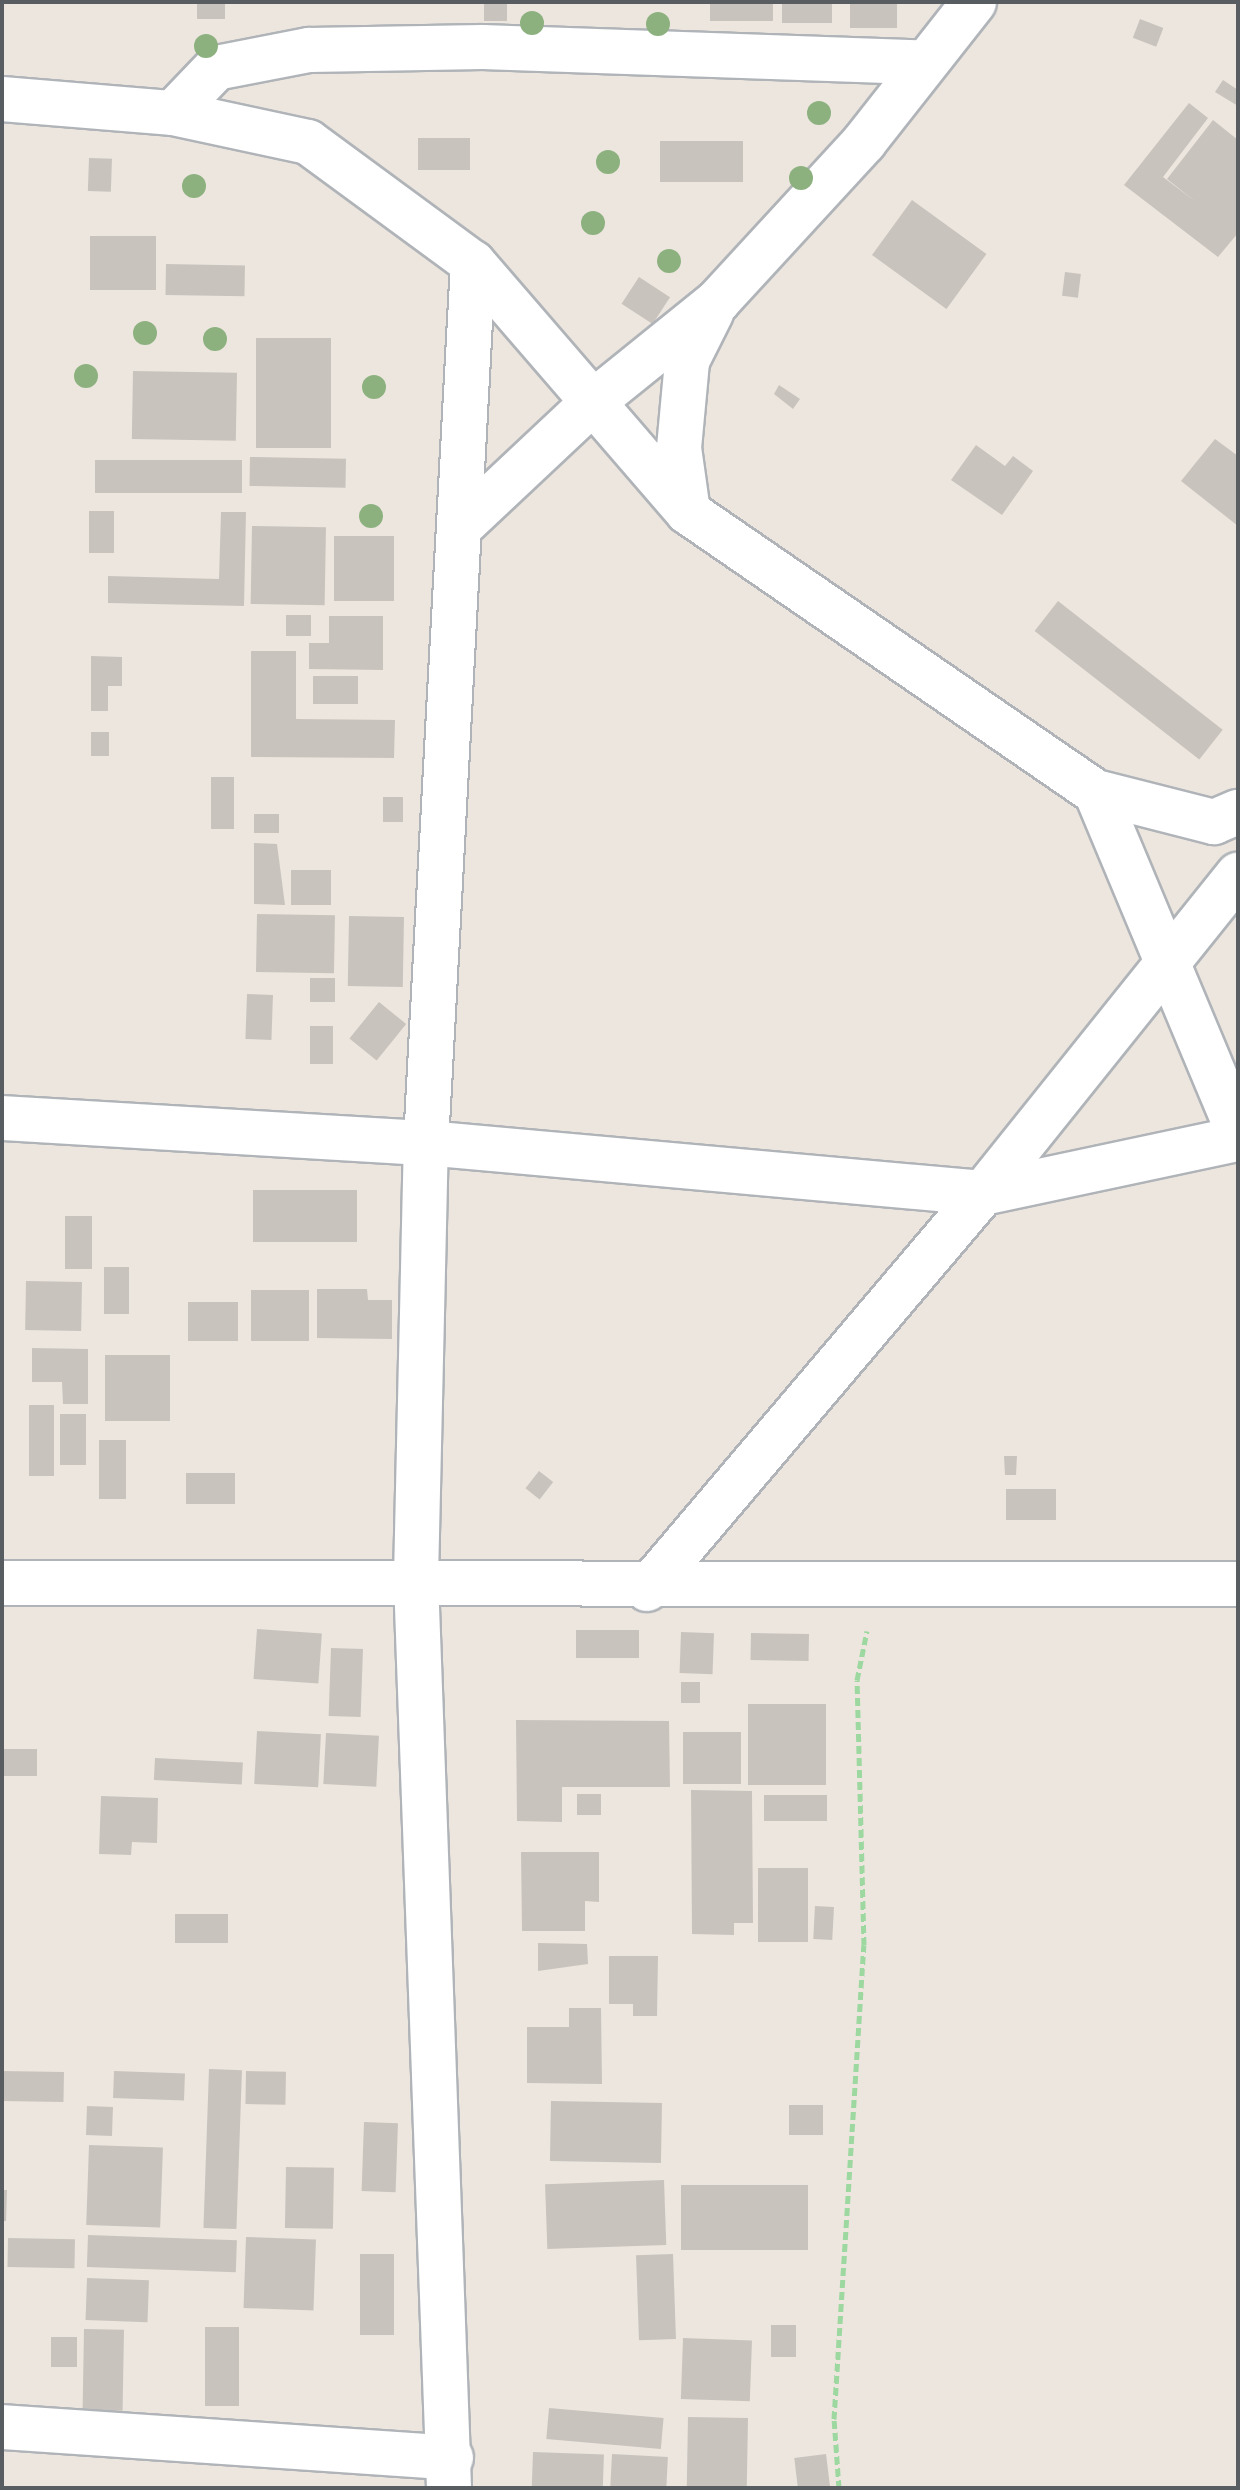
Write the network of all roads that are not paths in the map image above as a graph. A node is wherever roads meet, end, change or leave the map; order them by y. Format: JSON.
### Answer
{"nodes":[{"id":1,"x":974,"y":2,"type":"edge"},
{"id":2,"x":923,"y":62,"type":"junction"},
{"id":3,"x":2,"y":99,"type":"edge"},
{"id":4,"x":173,"y":113,"type":"junction"},
{"id":5,"x":473,"y":263,"type":"junction"},
{"id":6,"x":718,"y":301,"type":"junction"},
{"id":7,"x":593,"y":402,"type":"junction"},
{"id":8,"x":688,"y":512,"type":"junction"},
{"id":9,"x":459,"y":528,"type":"junction"},
{"id":10,"x":1096,"y":792,"type":"junction"},
{"id":11,"x":1238,"y":812,"type":"edge"},
{"id":12,"x":1238,"y":875,"type":"edge"},
{"id":13,"x":1172,"y":960,"type":"junction"},
{"id":14,"x":2,"y":1118,"type":"edge"},
{"id":15,"x":1238,"y":1131,"type":"edge"},
{"id":16,"x":1238,"y":1139,"type":"edge"},
{"id":17,"x":426,"y":1143,"type":"junction"},
{"id":18,"x":983,"y":1193,"type":"junction"},
{"id":19,"x":416,"y":1578,"type":"junction"},
{"id":20,"x":2,"y":1583,"type":"edge"},
{"id":21,"x":1238,"y":1584,"type":"edge"},
{"id":22,"x":647,"y":1589,"type":"junction"},
{"id":23,"x":2,"y":2427,"type":"edge"},
{"id":24,"x":450,"y":2473,"type":"edge"}],
"edges":[{"from":1,"to":2,"type":"street"},
{"from":2,"to":4,"type":"street"},
{"from":2,"to":6,"type":"street"},
{"from":3,"to":4,"type":"street"},
{"from":4,"to":5,"type":"street"},
{"from":5,"to":7,"type":"street"},
{"from":5,"to":9,"type":"street"},
{"from":6,"to":7,"type":"street"},
{"from":6,"to":8,"type":"street"},
{"from":7,"to":8,"type":"street"},
{"from":7,"to":9,"type":"street"},
{"from":8,"to":10,"type":"street"},
{"from":9,"to":17,"type":"street"},
{"from":10,"to":11,"type":"street"},
{"from":10,"to":13,"type":"street"},
{"from":12,"to":13,"type":"street"},
{"from":13,"to":15,"type":"street"},
{"from":13,"to":18,"type":"street"},
{"from":14,"to":17,"type":"street"},
{"from":16,"to":18,"type":"street"},
{"from":17,"to":18,"type":"street"},
{"from":17,"to":19,"type":"street"},
{"from":18,"to":22,"type":"street"},
{"from":19,"to":20,"type":"street"},
{"from":19,"to":22,"type":"street"},
{"from":19,"to":24,"type":"street"},
{"from":21,"to":22,"type":"street"},
{"from":23,"to":24,"type":"street"}]}
